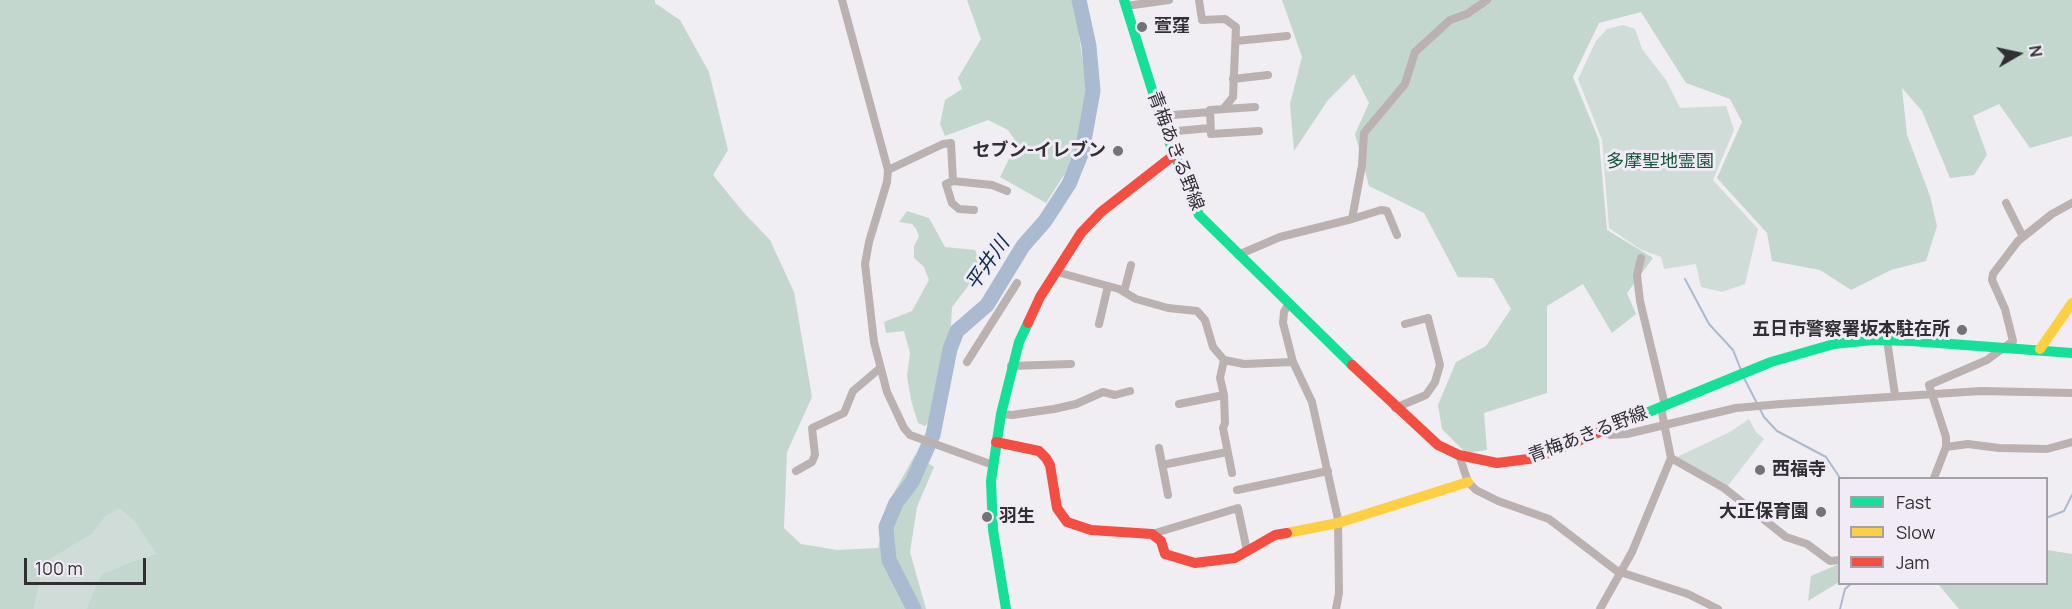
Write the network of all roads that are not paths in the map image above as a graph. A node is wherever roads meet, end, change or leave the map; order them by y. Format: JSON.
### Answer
{"nodes":[{"id":1,"x":842,"y":0,"type":"edge"},
{"id":2,"x":1169,"y":0,"type":"edge"},
{"id":3,"x":1199,"y":0,"type":"edge"},
{"id":4,"x":1487,"y":0,"type":"edge"},
{"id":5,"x":1125,"y":3,"type":"edge"},
{"id":6,"x":1287,"y":36,"type":"dead end"},
{"id":7,"x":1236,"y":41,"type":"junction"},
{"id":8,"x":1268,"y":75,"type":"dead end"},
{"id":9,"x":1233,"y":79,"type":"junction"},
{"id":10,"x":1255,"y":107,"type":"dead end"},
{"id":11,"x":1224,"y":108,"type":"junction"},
{"id":12,"x":1210,"y":112,"type":"junction"},
{"id":13,"x":1160,"y":116,"type":"junction"},
{"id":14,"x":1210,"y":128,"type":"junction"},
{"id":15,"x":1259,"y":131,"type":"dead end"},
{"id":16,"x":1166,"y":132,"type":"junction"},
{"id":17,"x":1174,"y":155,"type":"junction"},
{"id":18,"x":888,"y":170,"type":"junction"},
{"id":19,"x":953,"y":180,"type":"junction"},
{"id":20,"x":1008,"y":191,"type":"dead end"},
{"id":21,"x":2006,"y":203,"type":"dead end"},
{"id":22,"x":2072,"y":203,"type":"edge"},
{"id":23,"x":974,"y":210,"type":"dead end"},
{"id":24,"x":1352,"y":219,"type":"junction"},
{"id":25,"x":1397,"y":235,"type":"dead end"},
{"id":26,"x":2023,"y":237,"type":"junction"},
{"id":27,"x":1238,"y":255,"type":"junction"},
{"id":28,"x":1641,"y":258,"type":"dead end"},
{"id":29,"x":1131,"y":265,"type":"dead end"},
{"id":30,"x":1057,"y":272,"type":"junction"},
{"id":31,"x":1017,"y":283,"type":"dead end"},
{"id":32,"x":1108,"y":286,"type":"junction"},
{"id":33,"x":1124,"y":292,"type":"junction"},
{"id":34,"x":2072,"y":303,"type":"edge"},
{"id":35,"x":1288,"y":304,"type":"junction"},
{"id":36,"x":1099,"y":324,"type":"dead end"},
{"id":37,"x":1405,"y":324,"type":"dead end"},
{"id":38,"x":1887,"y":340,"type":"junction"},
{"id":39,"x":2008,"y":347,"type":"junction"},
{"id":40,"x":2040,"y":349,"type":"junction"},
{"id":41,"x":2072,"y":353,"type":"edge"},
{"id":42,"x":1224,"y":360,"type":"junction"},
{"id":43,"x":967,"y":362,"type":"dead end"},
{"id":44,"x":1293,"y":362,"type":"junction"},
{"id":45,"x":1071,"y":364,"type":"dead end"},
{"id":46,"x":1011,"y":366,"type":"junction"},
{"id":47,"x":879,"y":369,"type":"junction"},
{"id":48,"x":1130,"y":391,"type":"dead end"},
{"id":49,"x":2072,"y":393,"type":"edge"},
{"id":50,"x":1931,"y":394,"type":"junction"},
{"id":51,"x":1224,"y":395,"type":"junction"},
{"id":52,"x":1895,"y":395,"type":"junction"},
{"id":53,"x":1179,"y":404,"type":"dead end"},
{"id":54,"x":1663,"y":406,"type":"junction"},
{"id":55,"x":1395,"y":408,"type":"junction"},
{"id":56,"x":1001,"y":414,"type":"junction"},
{"id":57,"x":1664,"y":426,"type":"junction"},
{"id":58,"x":1604,"y":431,"type":"junction"},
{"id":59,"x":996,"y":442,"type":"junction"},
{"id":60,"x":2072,"y":442,"type":"edge"},
{"id":61,"x":1946,"y":447,"type":"junction"},
{"id":62,"x":1159,"y":448,"type":"dead end"},
{"id":63,"x":1227,"y":452,"type":"junction"},
{"id":64,"x":1459,"y":455,"type":"junction"},
{"id":65,"x":1671,"y":458,"type":"junction"},
{"id":66,"x":993,"y":465,"type":"junction"},
{"id":67,"x":1162,"y":465,"type":"junction"},
{"id":68,"x":796,"y":471,"type":"dead end"},
{"id":69,"x":1328,"y":471,"type":"junction"},
{"id":70,"x":1232,"y":473,"type":"dead end"},
{"id":71,"x":1934,"y":477,"type":"edge"},
{"id":72,"x":1468,"y":482,"type":"junction"},
{"id":73,"x":1237,"y":490,"type":"dead end"},
{"id":74,"x":1168,"y":495,"type":"dead end"},
{"id":75,"x":1338,"y":523,"type":"junction"},
{"id":76,"x":1152,"y":534,"type":"junction"},
{"id":77,"x":1247,"y":551,"type":"junction"},
{"id":78,"x":1838,"y":560,"type":"edge"},
{"id":79,"x":1622,"y":572,"type":"junction"},
{"id":80,"x":1006,"y":609,"type":"edge"},
{"id":81,"x":1336,"y":609,"type":"edge"},
{"id":82,"x":1600,"y":609,"type":"edge"},
{"id":83,"x":1718,"y":609,"type":"edge"}],
"edges":[{"from":1,"to":18,"type":"street"},
{"from":2,"to":5,"type":"street"},
{"from":3,"to":7,"type":"street"},
{"from":4,"to":24,"type":"street"},
{"from":5,"to":13,"type":"main road","name":"青梅あきる野線"},
{"from":6,"to":7,"type":"street"},
{"from":7,"to":9,"type":"street"},
{"from":8,"to":9,"type":"street"},
{"from":9,"to":11,"type":"street"},
{"from":10,"to":11,"type":"street"},
{"from":11,"to":12,"type":"street"},
{"from":12,"to":13,"type":"street"},
{"from":12,"to":14,"type":"street"},
{"from":13,"to":16,"type":"main road","name":"青梅あきる野線"},
{"from":14,"to":15,"type":"street"},
{"from":14,"to":16,"type":"street"},
{"from":16,"to":17,"type":"main road","name":"青梅あきる野線"},
{"from":17,"to":27,"type":"main road","name":"青梅あきる野線"},
{"from":17,"to":30,"type":"main road"},
{"from":18,"to":19,"type":"street"},
{"from":18,"to":47,"type":"street"},
{"from":19,"to":20,"type":"street"},
{"from":19,"to":23,"type":"street"},
{"from":21,"to":26,"type":"street"},
{"from":22,"to":26,"type":"street"},
{"from":24,"to":25,"type":"street"},
{"from":24,"to":27,"type":"street"},
{"from":26,"to":39,"type":"street"},
{"from":27,"to":35,"type":"main road","name":"青梅あきる野線"},
{"from":28,"to":54,"type":"street"},
{"from":29,"to":33,"type":"street"},
{"from":30,"to":32,"type":"street"},
{"from":30,"to":46,"type":"main road"},
{"from":31,"to":43,"type":"street"},
{"from":32,"to":33,"type":"street"},
{"from":32,"to":36,"type":"street"},
{"from":33,"to":42,"type":"street"},
{"from":34,"to":40,"type":"main road"},
{"from":35,"to":44,"type":"street"},
{"from":35,"to":55,"type":"main road","name":"青梅あきる野線"},
{"from":37,"to":55,"type":"street"},
{"from":38,"to":39,"type":"main road","name":"青梅あきる野線"},
{"from":38,"to":52,"type":"street"},
{"from":38,"to":54,"type":"main road","name":"青梅あきる野線"},
{"from":39,"to":40,"type":"main road","name":"青梅あきる野線"},
{"from":39,"to":50,"type":"street"},
{"from":40,"to":41,"type":"main road","name":"青梅あきる野線"},
{"from":42,"to":44,"type":"street"},
{"from":42,"to":51,"type":"street"},
{"from":44,"to":69,"type":"street"},
{"from":45,"to":46,"type":"street"},
{"from":46,"to":56,"type":"main road"},
{"from":47,"to":66,"type":"street"},
{"from":47,"to":68,"type":"street"},
{"from":48,"to":56,"type":"street"},
{"from":49,"to":50,"type":"street"},
{"from":50,"to":52,"type":"street"},
{"from":50,"to":61,"type":"street"},
{"from":51,"to":53,"type":"street"},
{"from":51,"to":63,"type":"street"},
{"from":52,"to":57,"type":"street"},
{"from":54,"to":57,"type":"street"},
{"from":54,"to":58,"type":"main road","name":"青梅あきる野線"},
{"from":55,"to":64,"type":"main road","name":"青梅あきる野線"},
{"from":56,"to":59,"type":"main road"},
{"from":57,"to":58,"type":"street"},
{"from":57,"to":65,"type":"street"},
{"from":58,"to":64,"type":"main road","name":"青梅あきる野線"},
{"from":59,"to":66,"type":"main road"},
{"from":59,"to":76,"type":"main road"},
{"from":60,"to":61,"type":"street"},
{"from":61,"to":71,"type":"street"},
{"from":62,"to":67,"type":"street"},
{"from":63,"to":67,"type":"street"},
{"from":63,"to":70,"type":"street"},
{"from":64,"to":72,"type":"street"},
{"from":65,"to":78,"type":"street"},
{"from":65,"to":79,"type":"street"},
{"from":66,"to":80,"type":"main road"},
{"from":67,"to":74,"type":"street"},
{"from":69,"to":73,"type":"street"},
{"from":69,"to":75,"type":"street"},
{"from":72,"to":75,"type":"main road"},
{"from":72,"to":79,"type":"street"},
{"from":75,"to":77,"type":"main road"},
{"from":75,"to":81,"type":"street"},
{"from":76,"to":77,"type":"main road"},
{"from":76,"to":77,"type":"street"},
{"from":79,"to":82,"type":"street"},
{"from":79,"to":83,"type":"street"}]}
